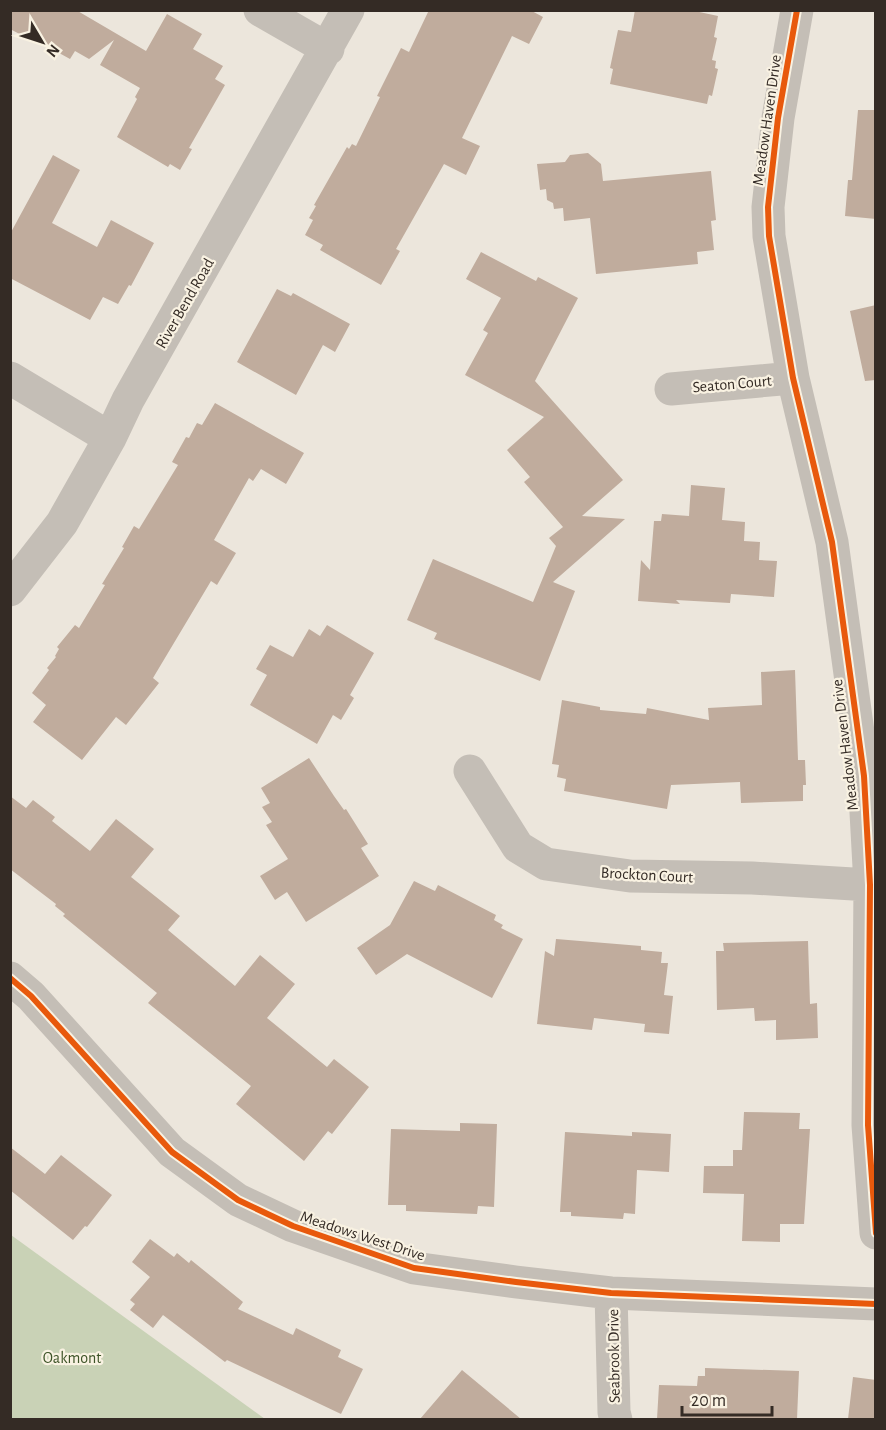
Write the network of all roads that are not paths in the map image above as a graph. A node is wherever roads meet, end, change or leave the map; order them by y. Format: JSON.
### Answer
{"nodes":[{"id":1,"x":260,"y":10,"type":"edge"},
{"id":2,"x":348,"y":10,"type":"edge"},
{"id":3,"x":796,"y":10,"type":"edge"},
{"id":4,"x":328,"y":49,"type":"junction"},
{"id":5,"x":10,"y":378,"type":"edge"},
{"id":6,"x":793,"y":378,"type":"junction"},
{"id":7,"x":671,"y":389,"type":"dead end"},
{"id":8,"x":110,"y":438,"type":"junction"},
{"id":9,"x":10,"y":590,"type":"edge"},
{"id":10,"x":471,"y":771,"type":"dead end"},
{"id":11,"x":870,"y":885,"type":"junction"},
{"id":12,"x":10,"y":978,"type":"edge"},
{"id":13,"x":876,"y":1233,"type":"edge"},
{"id":14,"x":612,"y":1293,"type":"junction"},
{"id":15,"x":876,"y":1304,"type":"edge"},
{"id":16,"x":616,"y":1419,"type":"edge"}],
"edges":[{"from":1,"to":4,"type":"street"},
{"from":2,"to":4,"type":"street","name":"River Bend Road"},
{"from":3,"to":6,"type":"street","name":"Meadow Haven Drive"},
{"from":4,"to":8,"type":"street","name":"River Bend Road"},
{"from":5,"to":8,"type":"street"},
{"from":6,"to":7,"type":"street","name":"Seaton Court"},
{"from":6,"to":11,"type":"street","name":"Meadow Haven Drive"},
{"from":8,"to":9,"type":"street","name":"River Bend Road"},
{"from":10,"to":11,"type":"street","name":"Brockton Court"},
{"from":11,"to":13,"type":"street","name":"Meadow Haven Drive"},
{"from":12,"to":14,"type":"street","name":"Meadows West Drive"},
{"from":14,"to":15,"type":"street","name":"Meadows West Drive"},
{"from":14,"to":16,"type":"street","name":"Seabrook Drive"}]}
